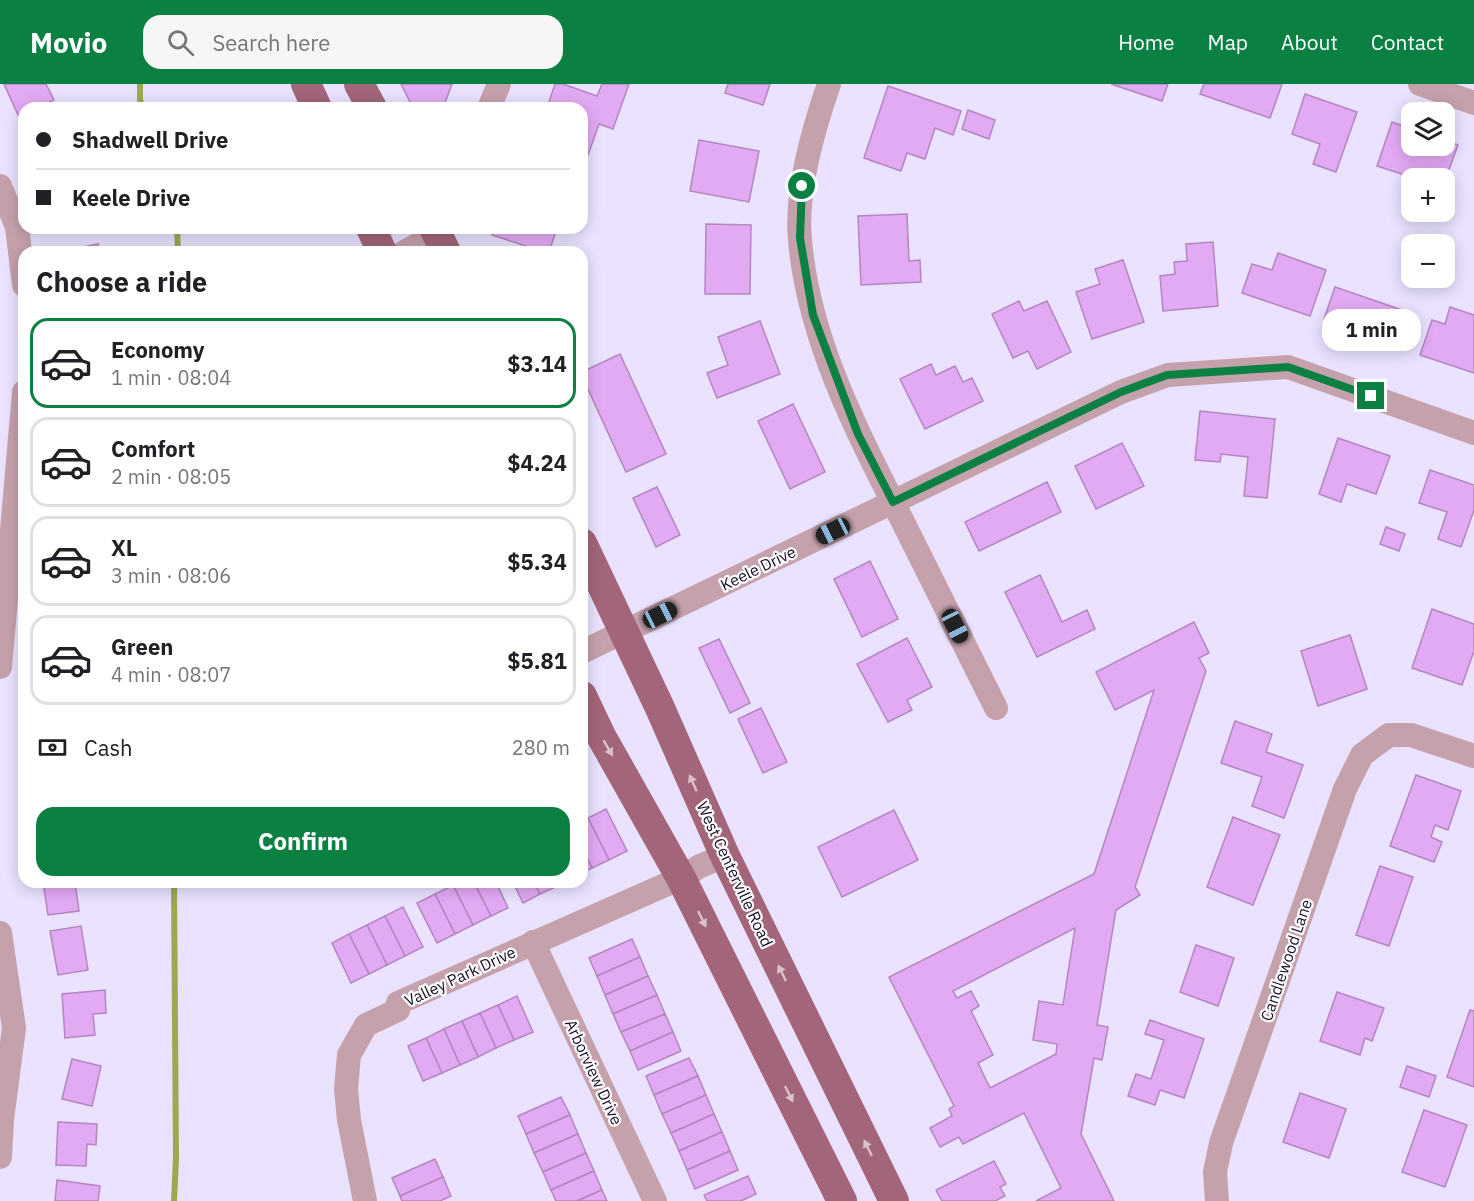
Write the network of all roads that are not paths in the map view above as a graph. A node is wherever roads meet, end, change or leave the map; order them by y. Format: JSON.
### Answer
{"nodes":[{"id":1,"x":306,"y":84,"type":"edge"},
{"id":2,"x":359,"y":84,"type":"edge"},
{"id":3,"x":499,"y":84,"type":"edge"},
{"id":4,"x":830,"y":84,"type":"edge"},
{"id":5,"x":1420,"y":84,"type":"edge"},
{"id":6,"x":314,"y":102,"type":"edge"},
{"id":7,"x":369,"y":102,"type":"edge"},
{"id":8,"x":492,"y":102,"type":"edge"},
{"id":9,"x":1474,"y":103,"type":"edge"},
{"id":10,"x":0,"y":186,"type":"edge"},
{"id":11,"x":18,"y":227,"type":"edge"},
{"id":12,"x":440,"y":236,"type":"edge"},
{"id":13,"x":418,"y":246,"type":"edge"},
{"id":14,"x":18,"y":427,"type":"edge"},
{"id":15,"x":1474,"y":433,"type":"edge"},
{"id":16,"x":7,"y":492,"type":"edge"},
{"id":17,"x":893,"y":502,"type":"junction"},
{"id":18,"x":588,"y":556,"type":"edge"},
{"id":19,"x":624,"y":633,"type":"junction"},
{"id":20,"x":588,"y":649,"type":"edge"},
{"id":21,"x":0,"y":667,"type":"edge"},
{"id":22,"x":996,"y":708,"type":"dead end"},
{"id":23,"x":588,"y":709,"type":"edge"},
{"id":24,"x":1474,"y":756,"type":"edge"},
{"id":25,"x":725,"y":856,"type":"junction"},
{"id":26,"x":681,"y":878,"type":"junction"},
{"id":27,"x":0,"y":933,"type":"edge"},
{"id":28,"x":533,"y":942,"type":"junction"},
{"id":29,"x":0,"y":1157,"type":"edge"},
{"id":30,"x":365,"y":1201,"type":"edge"},
{"id":31,"x":655,"y":1201,"type":"edge"},
{"id":32,"x":842,"y":1201,"type":"edge"},
{"id":33,"x":894,"y":1201,"type":"edge"},
{"id":34,"x":1217,"y":1201,"type":"edge"}],
"edges":[{"from":1,"to":6,"type":"main road"},
{"from":2,"to":7,"type":"main road"},
{"from":3,"to":8,"type":"street"},
{"from":4,"to":17,"type":"street"},
{"from":5,"to":9,"type":"street"},
{"from":10,"to":11,"type":"street"},
{"from":12,"to":13,"type":"street"},
{"from":14,"to":16,"type":"street"},
{"from":15,"to":17,"type":"street","name":"Keele Drive"},
{"from":16,"to":21,"type":"street"},
{"from":17,"to":19,"type":"street","name":"Keele Drive"},
{"from":17,"to":22,"type":"street"},
{"from":18,"to":19,"type":"main road","name":"West Centerville Road"},
{"from":19,"to":20,"type":"street","name":"Keele Drive"},
{"from":25,"to":19,"type":"main road","name":"West Centerville Road","one_way":true},
{"from":23,"to":26,"type":"main road","one_way":true},
{"from":24,"to":34,"type":"street","name":"Candlewood Lane"},
{"from":25,"to":26,"type":"street","name":"Valley Park Drive"},
{"from":33,"to":25,"type":"main road","name":"West Centerville Road","one_way":true},
{"from":26,"to":28,"type":"street","name":"Valley Park Drive"},
{"from":26,"to":32,"type":"main road","one_way":true},
{"from":27,"to":29,"type":"street"},
{"from":28,"to":30,"type":"street","name":"Valley Park Drive"},
{"from":28,"to":31,"type":"street","name":"Arborview Drive"}]}
